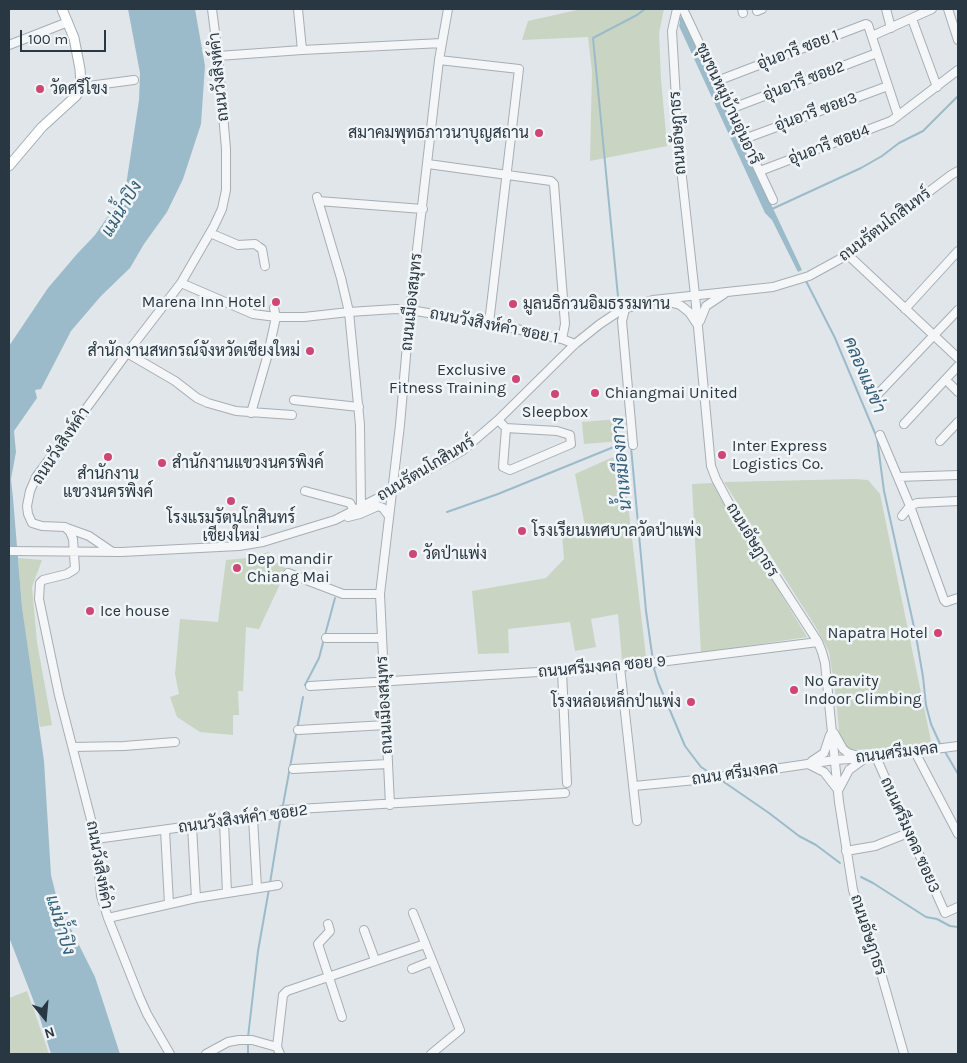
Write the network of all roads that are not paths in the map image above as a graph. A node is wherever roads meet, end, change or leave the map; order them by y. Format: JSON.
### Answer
{"nodes":[{"id":1,"x":62,"y":9,"type":"edge"},
{"id":2,"x":212,"y":9,"type":"edge"},
{"id":3,"x":298,"y":9,"type":"edge"},
{"id":4,"x":448,"y":9,"type":"edge"},
{"id":5,"x":676,"y":9,"type":"edge"},
{"id":6,"x":683,"y":9,"type":"edge"},
{"id":7,"x":886,"y":9,"type":"edge"},
{"id":8,"x":932,"y":9,"type":"edge"},
{"id":9,"x":948,"y":9,"type":"edge"},
{"id":10,"x":919,"y":12,"type":"edge"},
{"id":11,"x":912,"y":19,"type":"junction"},
{"id":12,"x":68,"y":22,"type":"junction"},
{"id":13,"x":891,"y":28,"type":"junction"},
{"id":14,"x":872,"y":36,"type":"junction"},
{"id":15,"x":958,"y":40,"type":"edge"},
{"id":16,"x":442,"y":43,"type":"junction"},
{"id":17,"x":9,"y":45,"type":"edge"},
{"id":18,"x":302,"y":50,"type":"junction"},
{"id":19,"x":877,"y":53,"type":"junction"},
{"id":20,"x":218,"y":56,"type":"junction"},
{"id":21,"x":439,"y":60,"type":"junction"},
{"id":22,"x":958,"y":70,"type":"edge"},
{"id":23,"x":134,"y":80,"type":"dead end"},
{"id":24,"x":717,"y":81,"type":"junction"},
{"id":25,"x":888,"y":86,"type":"junction"},
{"id":26,"x":81,"y":87,"type":"junction"},
{"id":27,"x":937,"y":87,"type":"junction"},
{"id":28,"x":730,"y":108,"type":"junction"},
{"id":29,"x":898,"y":116,"type":"junction"},
{"id":30,"x":744,"y":139,"type":"junction"},
{"id":31,"x":428,"y":164,"type":"junction"},
{"id":32,"x":9,"y":166,"type":"edge"},
{"id":33,"x":760,"y":171,"type":"junction"},
{"id":34,"x":958,"y":171,"type":"edge"},
{"id":35,"x":506,"y":175,"type":"junction"},
{"id":36,"x":772,"y":200,"type":"dead end"},
{"id":37,"x":422,"y":209,"type":"junction"},
{"id":38,"x":210,"y":233,"type":"junction"},
{"id":39,"x":958,"y":251,"type":"edge"},
{"id":40,"x":847,"y":254,"type":"junction"},
{"id":41,"x":265,"y":266,"type":"dead end"},
{"id":42,"x":181,"y":283,"type":"junction"},
{"id":43,"x":728,"y":292,"type":"junction"},
{"id":44,"x":695,"y":295,"type":"junction"},
{"id":45,"x":656,"y":300,"type":"junction"},
{"id":46,"x":274,"y":308,"type":"dead end"},
{"id":47,"x":623,"y":309,"type":"junction"},
{"id":48,"x":905,"y":309,"type":"junction"},
{"id":49,"x":410,"y":310,"type":"junction"},
{"id":50,"x":958,"y":310,"type":"edge"},
{"id":51,"x":349,"y":312,"type":"junction"},
{"id":52,"x":276,"y":317,"type":"junction"},
{"id":53,"x":489,"y":323,"type":"junction"},
{"id":54,"x":698,"y":327,"type":"junction"},
{"id":55,"x":934,"y":336,"type":"junction"},
{"id":56,"x":562,"y":339,"type":"junction"},
{"id":57,"x":575,"y":344,"type":"junction"},
{"id":58,"x":127,"y":353,"type":"junction"},
{"id":59,"x":958,"y":358,"type":"edge"},
{"id":60,"x":958,"y":366,"type":"edge"},
{"id":61,"x":950,"y":384,"type":"dead end"},
{"id":62,"x":958,"y":392,"type":"edge"},
{"id":63,"x":875,"y":396,"type":"dead end"},
{"id":64,"x":294,"y":400,"type":"dead end"},
{"id":65,"x":359,"y":407,"type":"junction"},
{"id":66,"x":251,"y":413,"type":"junction"},
{"id":67,"x":292,"y":415,"type":"dead end"},
{"id":68,"x":498,"y":420,"type":"junction"},
{"id":69,"x":958,"y":422,"type":"edge"},
{"id":70,"x":904,"y":424,"type":"dead end"},
{"id":71,"x":506,"y":428,"type":"junction"},
{"id":72,"x":880,"y":434,"type":"dead end"},
{"id":73,"x":940,"y":441,"type":"dead end"},
{"id":74,"x":633,"y":445,"type":"dead end"},
{"id":75,"x":958,"y":475,"type":"edge"},
{"id":76,"x":898,"y":477,"type":"junction"},
{"id":77,"x":305,"y":490,"type":"dead end"},
{"id":78,"x":392,"y":491,"type":"junction"},
{"id":79,"x":958,"y":501,"type":"edge"},
{"id":80,"x":910,"y":506,"type":"junction"},
{"id":81,"x":357,"y":509,"type":"junction"},
{"id":82,"x":389,"y":516,"type":"junction"},
{"id":83,"x":902,"y":516,"type":"dead end"},
{"id":84,"x":335,"y":520,"type":"junction"},
{"id":85,"x":65,"y":527,"type":"junction"},
{"id":86,"x":9,"y":551,"type":"edge"},
{"id":87,"x":75,"y":551,"type":"junction"},
{"id":88,"x":111,"y":551,"type":"junction"},
{"id":89,"x":288,"y":574,"type":"dead end"},
{"id":90,"x":380,"y":594,"type":"junction"},
{"id":91,"x":958,"y":598,"type":"edge"},
{"id":92,"x":326,"y":638,"type":"dead end"},
{"id":93,"x":382,"y":638,"type":"junction"},
{"id":94,"x":818,"y":642,"type":"junction"},
{"id":95,"x":620,"y":667,"type":"junction"},
{"id":96,"x":562,"y":671,"type":"junction"},
{"id":97,"x":384,"y":681,"type":"junction"},
{"id":98,"x":310,"y":686,"type":"dead end"},
{"id":99,"x":386,"y":726,"type":"junction"},
{"id":100,"x":298,"y":730,"type":"dead end"},
{"id":101,"x":832,"y":730,"type":"junction"},
{"id":102,"x":175,"y":742,"type":"dead end"},
{"id":103,"x":958,"y":746,"type":"edge"},
{"id":104,"x":73,"y":747,"type":"junction"},
{"id":105,"x":915,"y":752,"type":"junction"},
{"id":106,"x":876,"y":756,"type":"junction"},
{"id":107,"x":866,"y":758,"type":"junction"},
{"id":108,"x":835,"y":760,"type":"junction"},
{"id":109,"x":388,"y":764,"type":"junction"},
{"id":110,"x":808,"y":764,"type":"junction"},
{"id":111,"x":292,"y":769,"type":"dead end"},
{"id":112,"x":567,"y":783,"type":"dead end"},
{"id":113,"x":634,"y":786,"type":"junction"},
{"id":114,"x":838,"y":790,"type":"junction"},
{"id":115,"x":565,"y":793,"type":"dead end"},
{"id":116,"x":390,"y":805,"type":"junction"},
{"id":117,"x":253,"y":818,"type":"junction"},
{"id":118,"x":637,"y":821,"type":"dead end"},
{"id":119,"x":224,"y":822,"type":"junction"},
{"id":120,"x":192,"y":826,"type":"junction"},
{"id":121,"x":165,"y":830,"type":"junction"},
{"id":122,"x":908,"y":833,"type":"junction"},
{"id":123,"x":958,"y":834,"type":"edge"},
{"id":124,"x":96,"y":839,"type":"junction"},
{"id":125,"x":846,"y":851,"type":"junction"},
{"id":126,"x":278,"y":885,"type":"dead end"},
{"id":127,"x":257,"y":888,"type":"junction"},
{"id":128,"x":228,"y":893,"type":"junction"},
{"id":129,"x":196,"y":898,"type":"junction"},
{"id":130,"x":169,"y":904,"type":"junction"},
{"id":131,"x":958,"y":907,"type":"edge"},
{"id":132,"x":414,"y":913,"type":"dead end"},
{"id":133,"x":108,"y":918,"type":"junction"},
{"id":134,"x":328,"y":924,"type":"dead end"},
{"id":135,"x":364,"y":930,"type":"dead end"},
{"id":136,"x":425,"y":944,"type":"junction"},
{"id":137,"x":375,"y":960,"type":"junction"},
{"id":138,"x":432,"y":961,"type":"junction"},
{"id":139,"x":412,"y":969,"type":"dead end"},
{"id":140,"x":330,"y":976,"type":"junction"},
{"id":141,"x":342,"y":1017,"type":"dead end"},
{"id":142,"x":278,"y":1050,"type":"edge"},
{"id":143,"x":170,"y":1054,"type":"edge"},
{"id":144,"x":206,"y":1054,"type":"edge"},
{"id":145,"x":431,"y":1054,"type":"edge"},
{"id":146,"x":904,"y":1054,"type":"edge"}],
"edges":[{"from":1,"to":12,"type":"main road"},
{"from":2,"to":20,"type":"street","name":"ถนนวังสิงห์คำ"},
{"from":3,"to":18,"type":"street"},
{"from":4,"to":16,"type":"street","name":"ถนนเมืองสมุทร"},
{"from":5,"to":44,"type":"street","name":"ถนนอัษฎาธร"},
{"from":6,"to":24,"type":"street","name":"ชุมชนหมู่บ้านอุ่นอารี"},
{"from":7,"to":13,"type":"street"},
{"from":8,"to":10,"type":"street"},
{"from":9,"to":15,"type":"street"},
{"from":10,"to":11,"type":"street"},
{"from":11,"to":13,"type":"street"},
{"from":11,"to":27,"type":"street"},
{"from":12,"to":17,"type":"street"},
{"from":12,"to":26,"type":"main road"},
{"from":13,"to":14,"type":"street"},
{"from":14,"to":19,"type":"street"},
{"from":14,"to":24,"type":"street","name":"อุ่นอารี ซอย 1"},
{"from":16,"to":18,"type":"street"},
{"from":16,"to":21,"type":"street","name":"ถนนเมืองสมุทร"},
{"from":18,"to":20,"type":"street"},
{"from":19,"to":25,"type":"street"},
{"from":19,"to":28,"type":"street","name":"อุ่นอารี ซอย2"},
{"from":20,"to":38,"type":"street","name":"ถนนวังสิงห์คำ"},
{"from":21,"to":31,"type":"street","name":"ถนนเมืองสมุทร"},
{"from":21,"to":35,"type":"street"},
{"from":22,"to":27,"type":"street","name":"อุ่นอารี ซอย4"},
{"from":23,"to":26,"type":"street"},
{"from":24,"to":28,"type":"street","name":"ชุมชนหมู่บ้านอุ่นอารี"},
{"from":25,"to":29,"type":"street"},
{"from":25,"to":30,"type":"street","name":"อุ่นอารี ซอย3"},
{"from":26,"to":32,"type":"main road"},
{"from":27,"to":29,"type":"street","name":"อุ่นอารี ซอย4"},
{"from":28,"to":30,"type":"street","name":"ชุมชนหมู่บ้านอุ่นอารี"},
{"from":29,"to":33,"type":"street","name":"อุ่นอารี ซอย4"},
{"from":30,"to":33,"type":"street","name":"ชุมชนหมู่บ้านอุ่นอารี"},
{"from":31,"to":35,"type":"street"},
{"from":31,"to":37,"type":"street","name":"ถนนเมืองสมุทร"},
{"from":33,"to":36,"type":"street","name":"ชุมชนหมู่บ้านอุ่นอารี"},
{"from":34,"to":40,"type":"street","name":"ถนนรัตนโกสินทร์"},
{"from":35,"to":53,"type":"street"},
{"from":35,"to":56,"type":"street"},
{"from":37,"to":49,"type":"street","name":"ถนนเมืองสมุทร"},
{"from":37,"to":51,"type":"street"},
{"from":38,"to":41,"type":"street"},
{"from":38,"to":42,"type":"street","name":"ถนนวังสิงห์คำ"},
{"from":39,"to":48,"type":"street"},
{"from":40,"to":43,"type":"street","name":"ถนนรัตนโกสินทร์"},
{"from":40,"to":48,"type":"street"},
{"from":42,"to":52,"type":"street","name":"ถนนวังสิงห์คำ ซอย 1"},
{"from":42,"to":58,"type":"street","name":"ถนนวังสิงห์คำ"},
{"from":43,"to":44,"type":"street","name":"ถนนรัตนโกสินทร์"},
{"from":43,"to":54,"type":"street"},
{"from":44,"to":45,"type":"street","name":"ถนนรัตนโกสินทร์"},
{"from":44,"to":54,"type":"street","name":"ถนนอัษฎาธร"},
{"from":45,"to":47,"type":"street","name":"ถนนรัตนโกสินทร์"},
{"from":45,"to":54,"type":"street"},
{"from":46,"to":52,"type":"street"},
{"from":47,"to":57,"type":"street","name":"ถนนรัตนโกสินทร์"},
{"from":47,"to":74,"type":"street"},
{"from":48,"to":55,"type":"street"},
{"from":49,"to":51,"type":"street","name":"ถนนวังสิงห์คำ ซอย 1"},
{"from":49,"to":53,"type":"street","name":"ถนนวังสิงห์คำ ซอย 1"},
{"from":49,"to":78,"type":"street","name":"ถนนเมืองสมุทร"},
{"from":50,"to":55,"type":"street"},
{"from":51,"to":52,"type":"street","name":"ถนนวังสิงห์คำ ซอย 1"},
{"from":51,"to":65,"type":"street"},
{"from":52,"to":66,"type":"street"},
{"from":53,"to":56,"type":"street","name":"ถนนวังสิงห์คำ ซอย 1"},
{"from":54,"to":94,"type":"street","name":"ถนนอัษฎาธร"},
{"from":55,"to":59,"type":"street"},
{"from":55,"to":63,"type":"street"},
{"from":56,"to":57,"type":"street","name":"ถนนวังสิงห์คำ ซอย 1"},
{"from":57,"to":68,"type":"street","name":"ถนนรัตนโกสินทร์"},
{"from":58,"to":66,"type":"street"},
{"from":58,"to":85,"type":"street","name":"ถนนวังสิงห์คำ"},
{"from":60,"to":70,"type":"street"},
{"from":61,"to":62,"type":"street"},
{"from":64,"to":65,"type":"street"},
{"from":65,"to":81,"type":"street"},
{"from":66,"to":67,"type":"street"},
{"from":68,"to":71,"type":"street"},
{"from":68,"to":78,"type":"street","name":"ถนนรัตนโกสินทร์"},
{"from":69,"to":73,"type":"street"},
{"from":71,"to":71,"type":"street"},
{"from":72,"to":76,"type":"street"},
{"from":75,"to":76,"type":"street"},
{"from":76,"to":80,"type":"street"},
{"from":77,"to":81,"type":"street"},
{"from":78,"to":81,"type":"street","name":"ถนนรัตนโกสินทร์"},
{"from":78,"to":82,"type":"street","name":"ถนนเมืองสมุทร"},
{"from":79,"to":80,"type":"street"},
{"from":80,"to":83,"type":"street"},
{"from":80,"to":91,"type":"street"},
{"from":81,"to":84,"type":"street","name":"ถนนรัตนโกสินทร์"},
{"from":82,"to":84,"type":"street"},
{"from":82,"to":90,"type":"street","name":"ถนนเมืองสมุทร"},
{"from":84,"to":88,"type":"street","name":"ถนนรัตนโกสินทร์"},
{"from":85,"to":87,"type":"street"},
{"from":85,"to":88,"type":"street"},
{"from":86,"to":87,"type":"street","name":"ถนนรัตนโกสินทร์"},
{"from":87,"to":88,"type":"street","name":"ถนนรัตนโกสินทร์"},
{"from":87,"to":104,"type":"street","name":"ถนนวังสิงห์คำ"},
{"from":89,"to":90,"type":"street"},
{"from":90,"to":93,"type":"street","name":"ถนนเมืองสมุทร"},
{"from":92,"to":93,"type":"street"},
{"from":93,"to":97,"type":"street","name":"ถนนเมืองสมุทร"},
{"from":94,"to":95,"type":"street","name":"ถนนศรีมงคล ซอย 9"},
{"from":94,"to":101,"type":"street","name":"ถนนอัษฎาธร"},
{"from":95,"to":96,"type":"street","name":"ถนนศรีมงคล ซอย 9"},
{"from":95,"to":113,"type":"street"},
{"from":96,"to":97,"type":"street","name":"ถนนศรีมงคล ซอย 9"},
{"from":96,"to":112,"type":"street"},
{"from":97,"to":98,"type":"street","name":"ถนนศรีมงคล ซอย 9"},
{"from":97,"to":99,"type":"street","name":"ถนนเมืองสมุทร"},
{"from":99,"to":100,"type":"street"},
{"from":99,"to":109,"type":"street","name":"ถนนเมืองสมุทร"},
{"from":101,"to":107,"type":"street"},
{"from":101,"to":108,"type":"street","name":"ถนนอัษฎาธร"},
{"from":101,"to":110,"type":"street"},
{"from":102,"to":104,"type":"street"},
{"from":103,"to":105,"type":"street","name":"ถนนศรีมงคล"},
{"from":104,"to":124,"type":"street","name":"ถนนวังสิงห์คำ"},
{"from":105,"to":106,"type":"street","name":"ถนนศรีมงคล"},
{"from":105,"to":123,"type":"street"},
{"from":106,"to":107,"type":"street","name":"ถนนศรีมงคล"},
{"from":106,"to":122,"type":"street","name":"ถนนศรีมงคล ซอย3"},
{"from":107,"to":108,"type":"street","name":"ถนนศรีมงคล"},
{"from":107,"to":114,"type":"street"},
{"from":108,"to":110,"type":"street","name":"ถนน ศรีมงคล"},
{"from":108,"to":114,"type":"street","name":"ถนนอัษฎาธร"},
{"from":109,"to":111,"type":"street"},
{"from":109,"to":116,"type":"street","name":"ถนนเมืองสมุทร"},
{"from":110,"to":113,"type":"street","name":"ถนน ศรีมงคล"},
{"from":110,"to":114,"type":"street"},
{"from":113,"to":118,"type":"street"},
{"from":114,"to":125,"type":"street","name":"ถนนอัษฎาธร"},
{"from":115,"to":116,"type":"street","name":"ถนนวังสิงห์คำ ซอย2"},
{"from":116,"to":117,"type":"street","name":"ถนนวังสิงห์คำ ซอย2"},
{"from":117,"to":119,"type":"street","name":"ถนนวังสิงห์คำ ซอย2"},
{"from":117,"to":127,"type":"street"},
{"from":119,"to":120,"type":"street","name":"ถนนวังสิงห์คำ ซอย2"},
{"from":119,"to":128,"type":"street"},
{"from":120,"to":121,"type":"street","name":"ถนนวังสิงห์คำ ซอย2"},
{"from":120,"to":129,"type":"street"},
{"from":121,"to":124,"type":"street","name":"ถนนวังสิงห์คำ ซอย2"},
{"from":121,"to":130,"type":"street"},
{"from":122,"to":125,"type":"street"},
{"from":122,"to":131,"type":"street","name":"ถนนศรีมงคล ซอย3"},
{"from":124,"to":133,"type":"street","name":"ถนนวังสิงห์คำ"},
{"from":125,"to":146,"type":"street","name":"ถนนอัษฎาธร"},
{"from":126,"to":127,"type":"street"},
{"from":127,"to":128,"type":"street"},
{"from":128,"to":129,"type":"street"},
{"from":129,"to":130,"type":"street"},
{"from":130,"to":133,"type":"street"},
{"from":132,"to":136,"type":"street"},
{"from":133,"to":143,"type":"street","name":"ถนนวังสิงห์คำ"},
{"from":134,"to":140,"type":"street"},
{"from":135,"to":137,"type":"street"},
{"from":136,"to":137,"type":"street"},
{"from":136,"to":138,"type":"street"},
{"from":137,"to":140,"type":"street"},
{"from":138,"to":139,"type":"street"},
{"from":138,"to":145,"type":"street"},
{"from":140,"to":141,"type":"street"},
{"from":140,"to":142,"type":"street"},
{"from":142,"to":144,"type":"street"}]}
